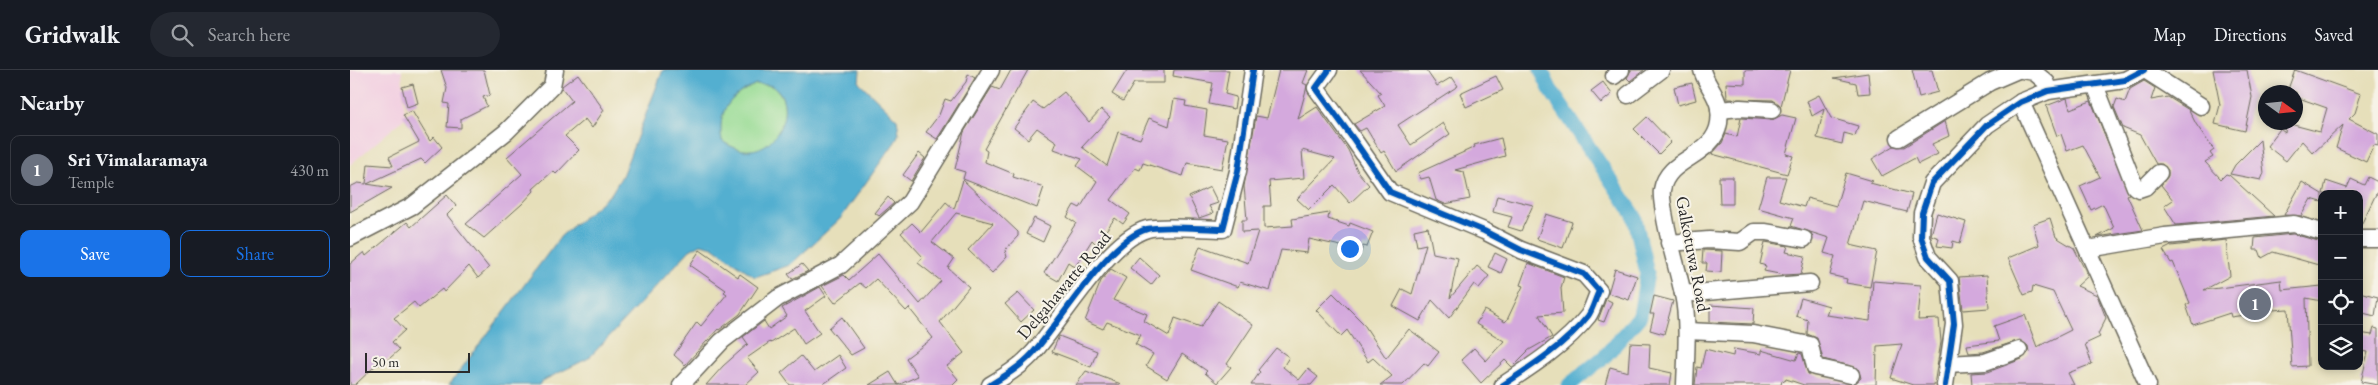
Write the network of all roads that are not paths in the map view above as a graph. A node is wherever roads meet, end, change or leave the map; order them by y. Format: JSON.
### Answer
{"nodes":[{"id":1,"x":555,"y":70,"type":"edge"},
{"id":2,"x":991,"y":70,"type":"edge"},
{"id":3,"x":1253,"y":70,"type":"edge"},
{"id":4,"x":1329,"y":70,"type":"edge"},
{"id":5,"x":1660,"y":70,"type":"edge"},
{"id":6,"x":1702,"y":70,"type":"edge"},
{"id":7,"x":2018,"y":70,"type":"edge"},
{"id":8,"x":2022,"y":70,"type":"edge"},
{"id":9,"x":2145,"y":70,"type":"edge"},
{"id":10,"x":2094,"y":85,"type":"junction"},
{"id":11,"x":2048,"y":90,"type":"junction"},
{"id":12,"x":1628,"y":95,"type":"dead end"},
{"id":13,"x":2021,"y":102,"type":"junction"},
{"id":14,"x":2201,"y":106,"type":"dead end"},
{"id":15,"x":1720,"y":110,"type":"junction"},
{"id":16,"x":1772,"y":110,"type":"dead end"},
{"id":17,"x":1899,"y":138,"type":"dead end"},
{"id":18,"x":2158,"y":173,"type":"dead end"},
{"id":19,"x":2318,"y":231,"type":"edge"},
{"id":20,"x":350,"y":238,"type":"edge"},
{"id":21,"x":1804,"y":239,"type":"dead end"},
{"id":22,"x":2363,"y":239,"type":"edge"},
{"id":23,"x":2378,"y":239,"type":"edge"},
{"id":24,"x":1669,"y":244,"type":"junction"},
{"id":25,"x":2088,"y":250,"type":"junction"},
{"id":26,"x":1810,"y":284,"type":"dead end"},
{"id":27,"x":1683,"y":294,"type":"junction"},
{"id":28,"x":1687,"y":331,"type":"junction"},
{"id":29,"x":2019,"y":350,"type":"dead end"},
{"id":30,"x":1947,"y":364,"type":"junction"},
{"id":31,"x":1850,"y":375,"type":"dead end"},
{"id":32,"x":681,"y":385,"type":"edge"},
{"id":33,"x":990,"y":385,"type":"edge"},
{"id":34,"x":1503,"y":385,"type":"edge"},
{"id":35,"x":1685,"y":385,"type":"edge"},
{"id":36,"x":1945,"y":385,"type":"edge"},
{"id":37,"x":2148,"y":385,"type":"edge"}],
"edges":[{"from":1,"to":20,"type":"street"},
{"from":2,"to":32,"type":"street"},
{"from":3,"to":33,"type":"street","name":"Delgahawatte Road"},
{"from":4,"to":34,"type":"street"},
{"from":5,"to":12,"type":"street"},
{"from":6,"to":15,"type":"street"},
{"from":7,"to":17,"type":"street"},
{"from":8,"to":11,"type":"street"},
{"from":9,"to":10,"type":"street"},
{"from":9,"to":14,"type":"street"},
{"from":10,"to":11,"type":"street"},
{"from":10,"to":18,"type":"street"},
{"from":11,"to":13,"type":"street"},
{"from":13,"to":25,"type":"street"},
{"from":13,"to":30,"type":"street"},
{"from":15,"to":16,"type":"street"},
{"from":15,"to":24,"type":"street","name":"Galkotuwa Road"},
{"from":19,"to":25,"type":"street"},
{"from":21,"to":24,"type":"street"},
{"from":22,"to":23,"type":"street"},
{"from":24,"to":27,"type":"street","name":"Galkotuwa Road"},
{"from":25,"to":37,"type":"street"},
{"from":26,"to":27,"type":"street"},
{"from":27,"to":28,"type":"street","name":"Galkotuwa Road"},
{"from":28,"to":31,"type":"street"},
{"from":28,"to":35,"type":"street","name":"Galkotuwa Road"},
{"from":29,"to":30,"type":"street"},
{"from":30,"to":36,"type":"street"}]}
